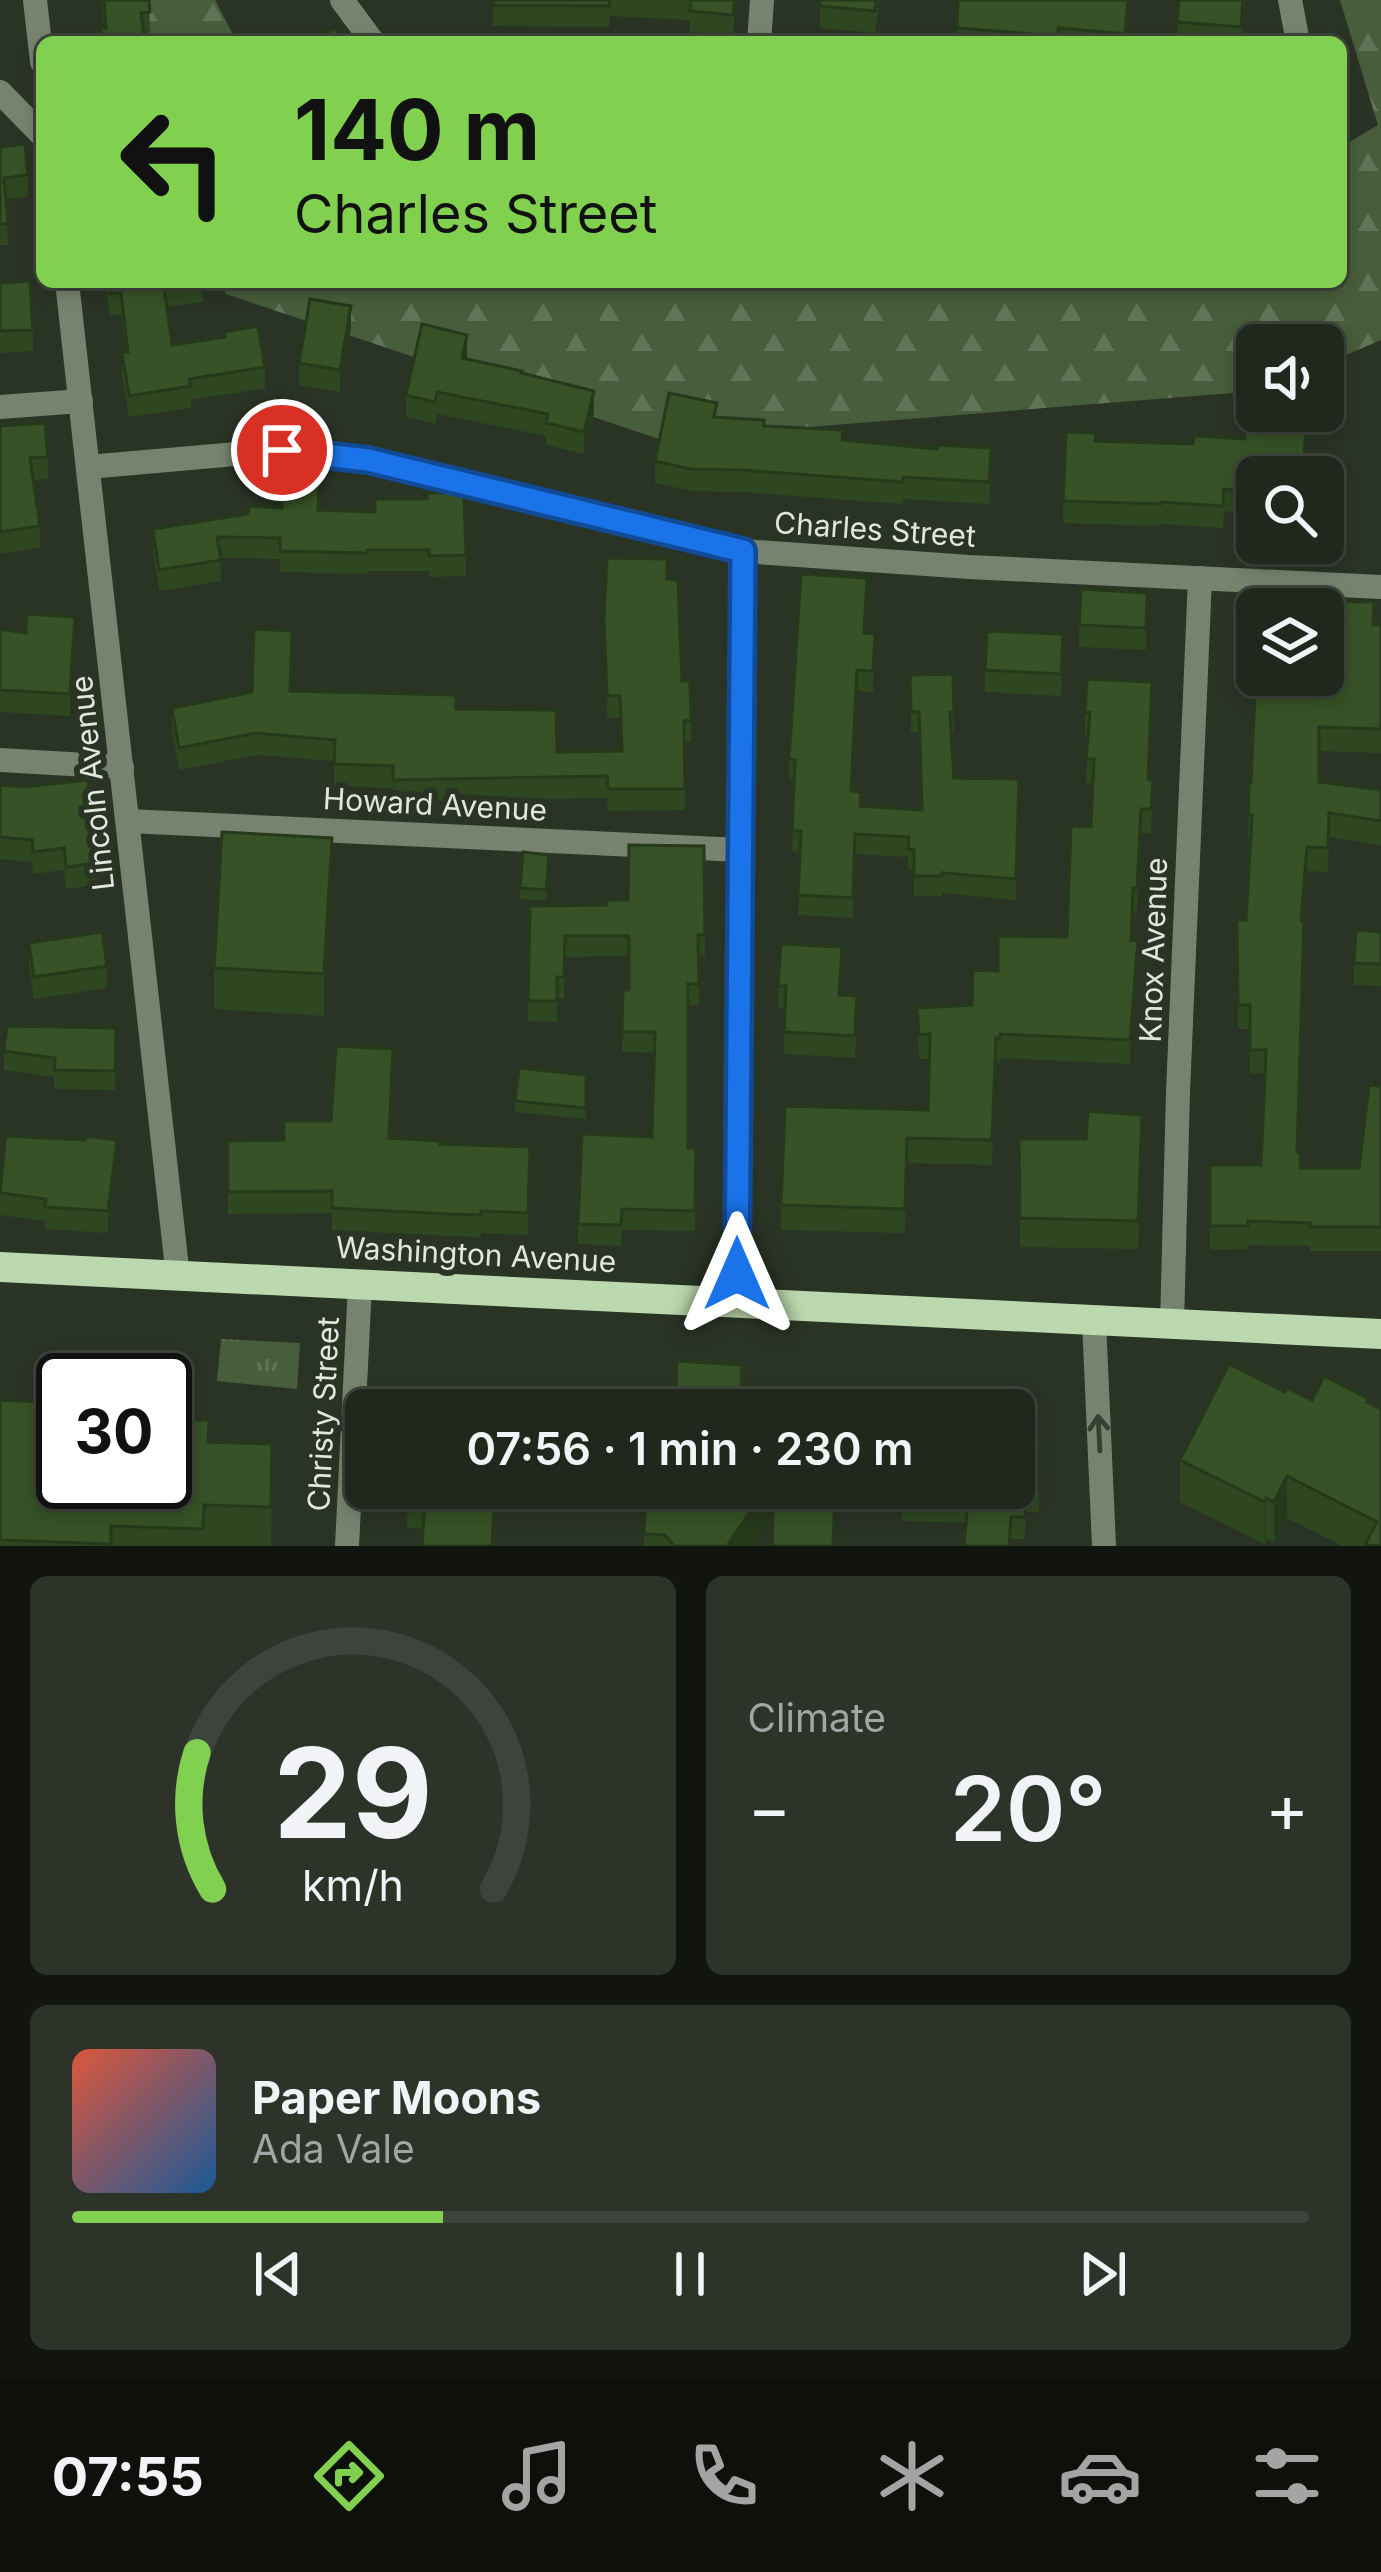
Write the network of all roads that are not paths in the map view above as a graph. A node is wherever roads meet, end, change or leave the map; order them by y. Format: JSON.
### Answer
{"nodes":[{"id":1,"x":35,"y":0,"type":"edge"},
{"id":2,"x":342,"y":0,"type":"edge"},
{"id":3,"x":762,"y":0,"type":"edge"},
{"id":4,"x":1291,"y":0,"type":"edge"},
{"id":5,"x":39,"y":36,"type":"edge"},
{"id":6,"x":369,"y":36,"type":"edge"},
{"id":7,"x":759,"y":36,"type":"edge"},
{"id":8,"x":1297,"y":36,"type":"edge"},
{"id":9,"x":0,"y":92,"type":"edge"},
{"id":10,"x":36,"y":129,"type":"edge"},
{"id":11,"x":68,"y":288,"type":"edge"},
{"id":12,"x":81,"y":401,"type":"junction"},
{"id":13,"x":0,"y":407,"type":"edge"},
{"id":14,"x":88,"y":467,"type":"junction"},
{"id":15,"x":743,"y":551,"type":"junction"},
{"id":16,"x":1200,"y":578,"type":"junction"},
{"id":17,"x":1381,"y":587,"type":"edge"},
{"id":18,"x":0,"y":760,"type":"edge"},
{"id":19,"x":122,"y":767,"type":"junction"},
{"id":20,"x":128,"y":820,"type":"junction"},
{"id":21,"x":740,"y":850,"type":"junction"},
{"id":22,"x":0,"y":1267,"type":"edge"},
{"id":23,"x":178,"y":1277,"type":"junction"},
{"id":24,"x":360,"y":1285,"type":"junction"},
{"id":25,"x":737,"y":1303,"type":"junction"},
{"id":26,"x":1094,"y":1321,"type":"junction"},
{"id":27,"x":1172,"y":1324,"type":"junction"},
{"id":28,"x":1381,"y":1334,"type":"edge"},
{"id":29,"x":347,"y":1546,"type":"edge"},
{"id":30,"x":1104,"y":1546,"type":"edge"}],
"edges":[{"from":1,"to":5,"type":"street"},
{"from":2,"to":6,"type":"street"},
{"from":3,"to":7,"type":"street"},
{"from":4,"to":8,"type":"street"},
{"from":9,"to":10,"type":"street"},
{"from":11,"to":12,"type":"street","name":"Lincoln Avenue"},
{"from":12,"to":13,"type":"street"},
{"from":12,"to":14,"type":"street","name":"Lincoln Avenue"},
{"from":14,"to":15,"type":"street","name":"Charles Street"},
{"from":14,"to":19,"type":"street","name":"Lincoln Avenue"},
{"from":15,"to":16,"type":"street","name":"Charles Street"},
{"from":15,"to":21,"type":"street"},
{"from":16,"to":17,"type":"street","name":"Charles Street"},
{"from":16,"to":27,"type":"street","name":"Knox Avenue"},
{"from":18,"to":19,"type":"street"},
{"from":19,"to":20,"type":"street","name":"Lincoln Avenue"},
{"from":20,"to":21,"type":"street","name":"Howard Avenue"},
{"from":20,"to":23,"type":"street","name":"Lincoln Avenue"},
{"from":21,"to":25,"type":"street"},
{"from":22,"to":23,"type":"main road","name":"Washington Avenue"},
{"from":23,"to":24,"type":"main road","name":"Washington Avenue"},
{"from":24,"to":25,"type":"main road","name":"Washington Avenue"},
{"from":24,"to":29,"type":"street","name":"Christy Street"},
{"from":25,"to":26,"type":"main road","name":"Washington Avenue"},
{"from":26,"to":27,"type":"main road","name":"Washington Avenue"},
{"from":30,"to":26,"type":"street","one_way":true},
{"from":27,"to":28,"type":"main road","name":"Washington Avenue"}]}
